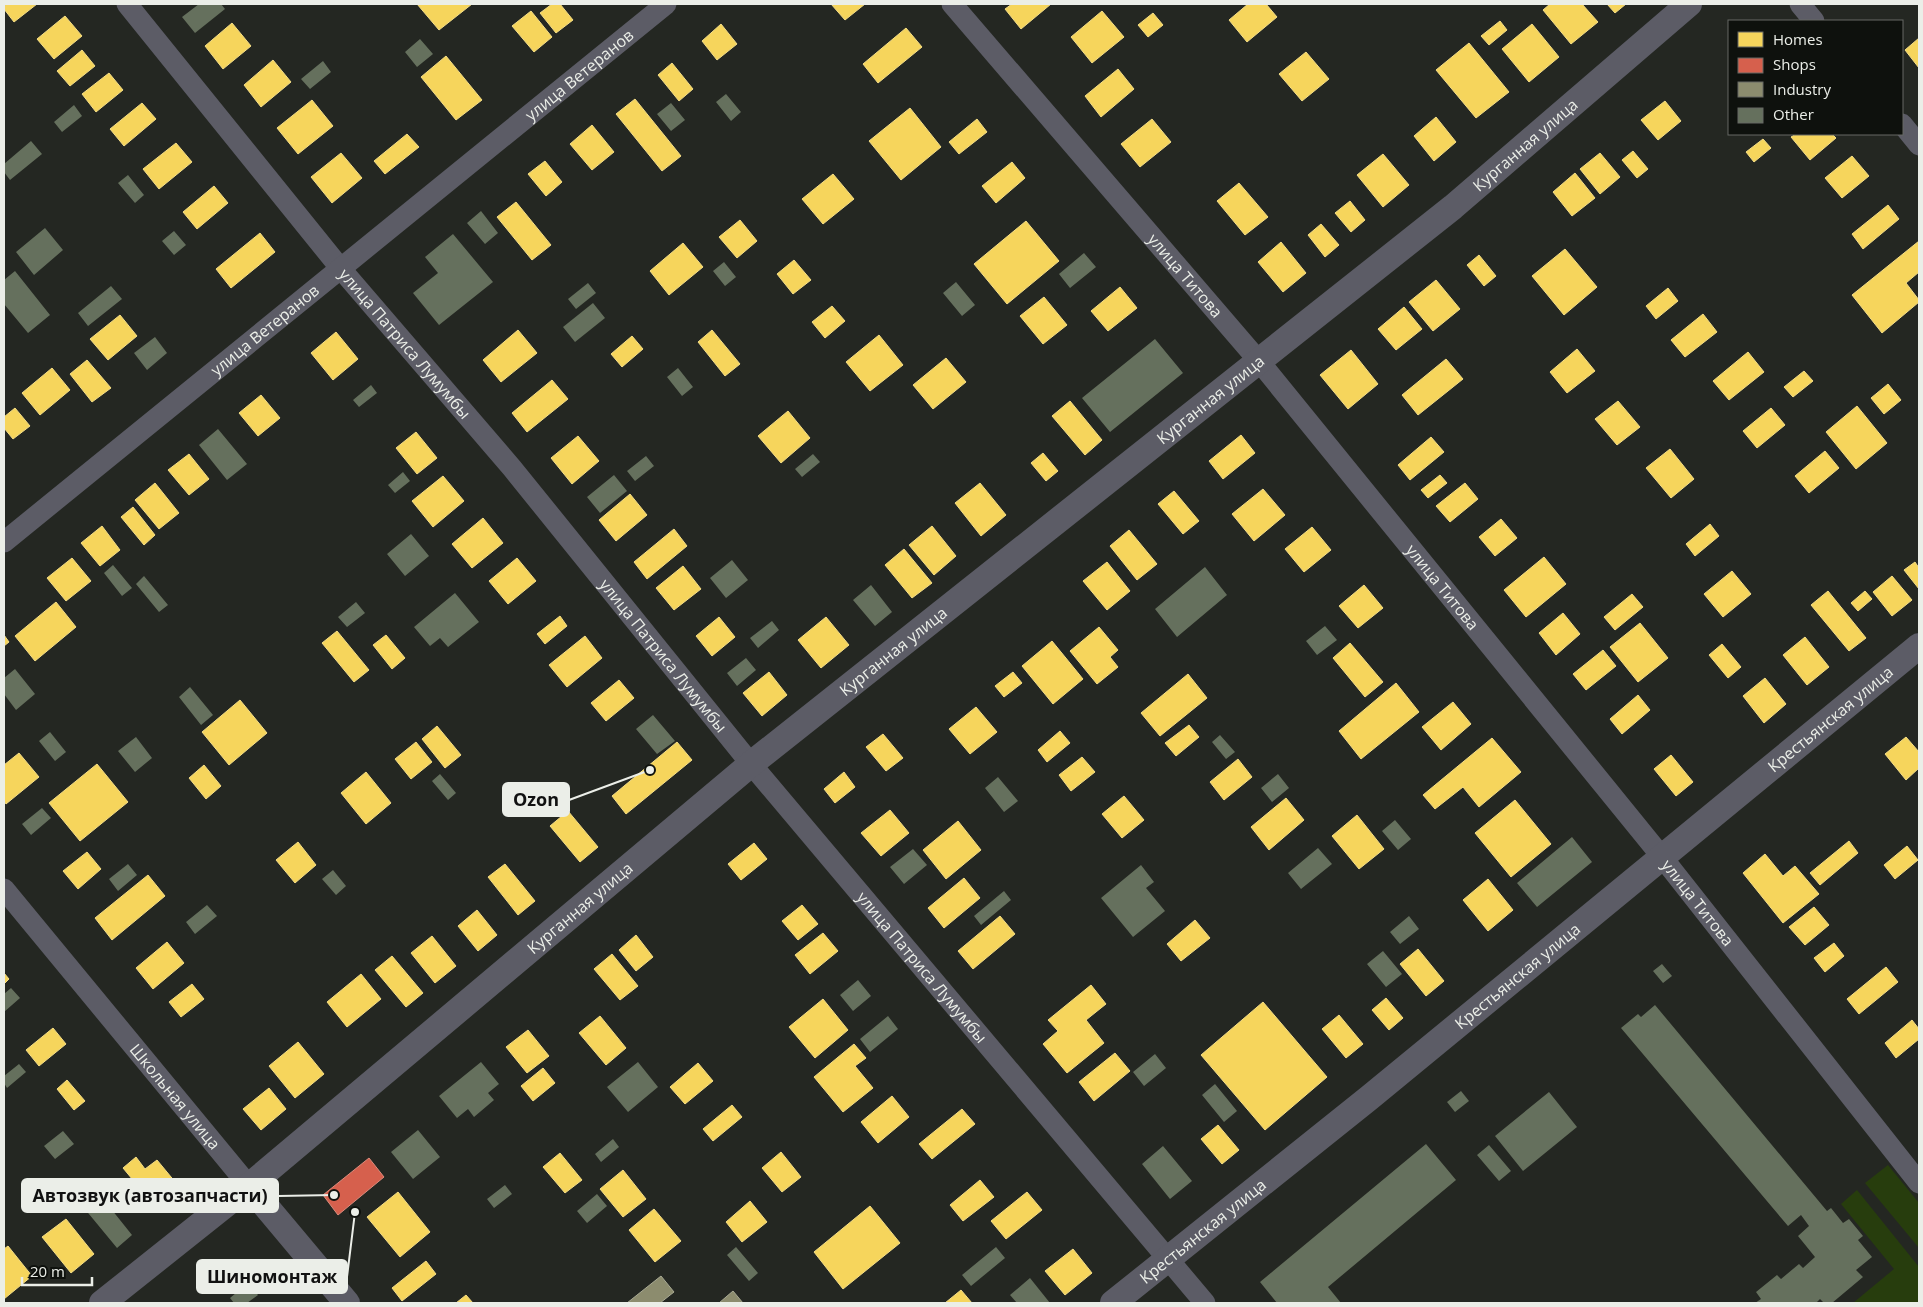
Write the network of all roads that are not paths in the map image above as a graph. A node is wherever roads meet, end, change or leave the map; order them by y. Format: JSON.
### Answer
{"nodes":[{"id":1,"x":128,"y":4,"type":"edge"},
{"id":2,"x":666,"y":4,"type":"edge"},
{"id":3,"x":952,"y":4,"type":"edge"},
{"id":4,"x":1689,"y":4,"type":"edge"},
{"id":5,"x":1800,"y":4,"type":"edge"},
{"id":6,"x":1813,"y":20,"type":"edge"},
{"id":7,"x":1903,"y":125,"type":"edge"},
{"id":8,"x":1919,"y":145,"type":"edge"},
{"id":9,"x":341,"y":269,"type":"junction"},
{"id":10,"x":1258,"y":360,"type":"junction"},
{"id":11,"x":4,"y":542,"type":"edge"},
{"id":12,"x":1919,"y":646,"type":"edge"},
{"id":13,"x":751,"y":764,"type":"junction"},
{"id":14,"x":1662,"y":856,"type":"junction"},
{"id":15,"x":4,"y":889,"type":"edge"},
{"id":16,"x":1919,"y":1183,"type":"edge"},
{"id":17,"x":249,"y":1186,"type":"junction"},
{"id":18,"x":1168,"y":1259,"type":"junction"},
{"id":19,"x":102,"y":1303,"type":"edge"},
{"id":20,"x":347,"y":1303,"type":"edge"},
{"id":21,"x":1113,"y":1303,"type":"edge"},
{"id":22,"x":1205,"y":1303,"type":"edge"}],
"edges":[{"from":1,"to":9,"type":"street","name":"улица Патриса Лумумбы"},
{"from":2,"to":9,"type":"street","name":"улица Ветеранов"},
{"from":3,"to":10,"type":"street","name":"улица Титова"},
{"from":4,"to":10,"type":"street","name":"Курганная улица"},
{"from":5,"to":6,"type":"street"},
{"from":7,"to":8,"type":"street"},
{"from":9,"to":11,"type":"street","name":"улица Ветеранов"},
{"from":9,"to":13,"type":"street","name":"улица Патриса Лумумбы"},
{"from":10,"to":13,"type":"street","name":"Курганная улица"},
{"from":10,"to":14,"type":"street","name":"улица Титова"},
{"from":12,"to":14,"type":"street","name":"Крестьянская улица"},
{"from":13,"to":17,"type":"street","name":"Курганная улица"},
{"from":13,"to":18,"type":"street","name":"улица Патриса Лумумбы"},
{"from":14,"to":16,"type":"street","name":"улица Титова"},
{"from":14,"to":18,"type":"street","name":"Крестьянская улица"},
{"from":15,"to":17,"type":"street","name":"Школьная улица"},
{"from":17,"to":19,"type":"street","name":"Курганная улица"},
{"from":17,"to":20,"type":"street","name":"Школьная улица"},
{"from":18,"to":21,"type":"street","name":"Крестьянская улица"},
{"from":18,"to":22,"type":"street","name":"улица Патриса Лумумбы"}]}
